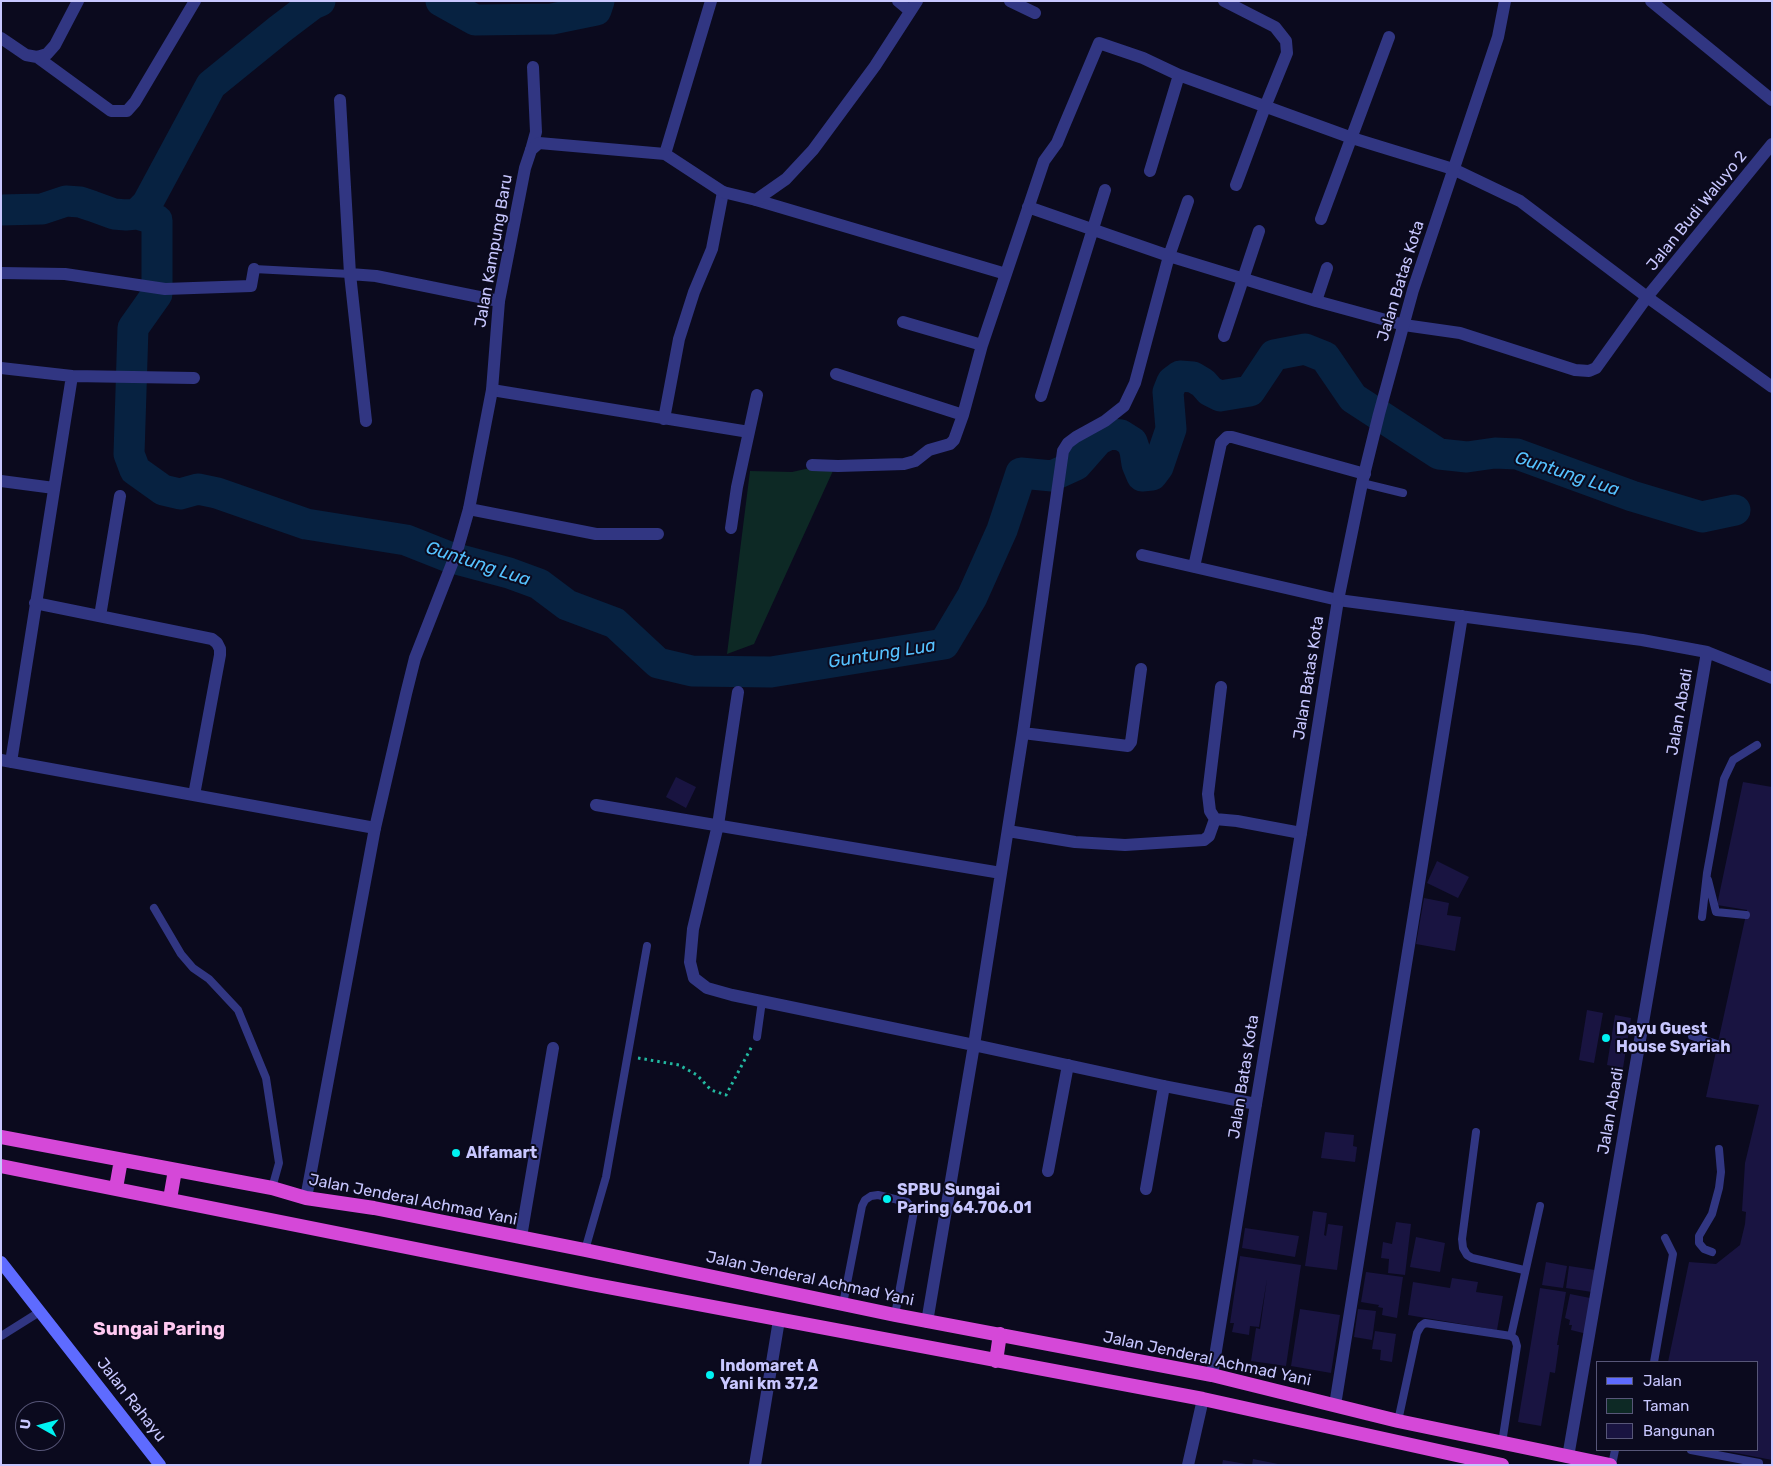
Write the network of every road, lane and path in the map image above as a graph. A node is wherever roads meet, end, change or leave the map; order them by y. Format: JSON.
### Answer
{"nodes":[{"id":1,"x":78,"y":1,"type":"edge"},
{"id":2,"x":194,"y":1,"type":"edge"},
{"id":3,"x":711,"y":1,"type":"edge"},
{"id":4,"x":898,"y":1,"type":"edge"},
{"id":5,"x":1010,"y":1,"type":"edge"},
{"id":6,"x":1224,"y":1,"type":"edge"},
{"id":7,"x":1505,"y":1,"type":"edge"},
{"id":8,"x":1651,"y":1,"type":"edge"},
{"id":9,"x":913,"y":6,"type":"edge"},
{"id":10,"x":1035,"y":13,"type":"dead end"},
{"id":11,"x":1389,"y":37,"type":"dead end"},
{"id":12,"x":1,"y":38,"type":"edge"},
{"id":13,"x":37,"y":57,"type":"junction"},
{"id":14,"x":533,"y":67,"type":"dead end"},
{"id":15,"x":1179,"y":75,"type":"junction"},
{"id":16,"x":340,"y":100,"type":"dead end"},
{"id":17,"x":1772,"y":100,"type":"edge"},
{"id":18,"x":1264,"y":107,"type":"junction"},
{"id":19,"x":1352,"y":138,"type":"junction"},
{"id":20,"x":1772,"y":144,"type":"edge"},
{"id":21,"x":531,"y":150,"type":"junction"},
{"id":22,"x":665,"y":154,"type":"junction"},
{"id":23,"x":1453,"y":170,"type":"junction"},
{"id":24,"x":1150,"y":171,"type":"dead end"},
{"id":25,"x":1236,"y":185,"type":"dead end"},
{"id":26,"x":1105,"y":190,"type":"dead end"},
{"id":27,"x":723,"y":192,"type":"junction"},
{"id":28,"x":756,"y":200,"type":"junction"},
{"id":29,"x":1188,"y":201,"type":"dead end"},
{"id":30,"x":1028,"y":207,"type":"junction"},
{"id":31,"x":1322,"y":219,"type":"dead end"},
{"id":32,"x":1093,"y":230,"type":"junction"},
{"id":33,"x":1259,"y":231,"type":"dead end"},
{"id":34,"x":1169,"y":256,"type":"junction"},
{"id":35,"x":1327,"y":268,"type":"dead end"},
{"id":36,"x":254,"y":270,"type":"joint"},
{"id":37,"x":1,"y":273,"type":"edge"},
{"id":38,"x":350,"y":274,"type":"junction"},
{"id":39,"x":1006,"y":274,"type":"junction"},
{"id":40,"x":1243,"y":279,"type":"junction"},
{"id":41,"x":1647,"y":297,"type":"junction"},
{"id":42,"x":499,"y":301,"type":"junction"},
{"id":43,"x":1316,"y":301,"type":"junction"},
{"id":44,"x":903,"y":322,"type":"dead end"},
{"id":45,"x":1404,"y":325,"type":"junction"},
{"id":46,"x":1224,"y":336,"type":"dead end"},
{"id":47,"x":982,"y":345,"type":"junction"},
{"id":48,"x":1,"y":368,"type":"edge"},
{"id":49,"x":836,"y":374,"type":"dead end"},
{"id":50,"x":72,"y":376,"type":"junction"},
{"id":51,"x":194,"y":378,"type":"dead end"},
{"id":52,"x":1772,"y":387,"type":"edge"},
{"id":53,"x":492,"y":390,"type":"junction"},
{"id":54,"x":757,"y":395,"type":"dead end"},
{"id":55,"x":1041,"y":396,"type":"dead end"},
{"id":56,"x":963,"y":415,"type":"junction"},
{"id":57,"x":664,"y":419,"type":"junction"},
{"id":58,"x":366,"y":421,"type":"dead end"},
{"id":59,"x":749,"y":432,"type":"junction"},
{"id":60,"x":812,"y":465,"type":"dead end"},
{"id":61,"x":1364,"y":479,"type":"junction"},
{"id":62,"x":1,"y":481,"type":"edge"},
{"id":63,"x":54,"y":488,"type":"junction"},
{"id":64,"x":1403,"y":493,"type":"dead end"},
{"id":65,"x":120,"y":496,"type":"dead end"},
{"id":66,"x":470,"y":509,"type":"junction"},
{"id":67,"x":731,"y":528,"type":"dead end"},
{"id":68,"x":658,"y":534,"type":"dead end"},
{"id":69,"x":1142,"y":555,"type":"dead end"},
{"id":70,"x":1194,"y":567,"type":"junction"},
{"id":71,"x":1338,"y":600,"type":"junction"},
{"id":72,"x":36,"y":603,"type":"junction"},
{"id":73,"x":100,"y":616,"type":"junction"},
{"id":74,"x":1462,"y":616,"type":"junction"},
{"id":75,"x":1707,"y":652,"type":"junction"},
{"id":76,"x":1141,"y":669,"type":"dead end"},
{"id":77,"x":1772,"y":678,"type":"edge"},
{"id":78,"x":1221,"y":687,"type":"dead end"},
{"id":79,"x":738,"y":692,"type":"dead end"},
{"id":80,"x":1023,"y":734,"type":"junction"},
{"id":81,"x":1757,"y":745,"type":"dead end"},
{"id":82,"x":6,"y":761,"type":"edge"},
{"id":83,"x":194,"y":795,"type":"junction"},
{"id":84,"x":596,"y":805,"type":"dead end"},
{"id":85,"x":1215,"y":819,"type":"junction"},
{"id":86,"x":718,"y":825,"type":"junction"},
{"id":87,"x":375,"y":828,"type":"junction"},
{"id":88,"x":1008,"y":831,"type":"junction"},
{"id":89,"x":1302,"y":833,"type":"junction"},
{"id":90,"x":1001,"y":873,"type":"junction"},
{"id":91,"x":1707,"y":873,"type":"junction"},
{"id":92,"x":154,"y":908,"type":"dead end"},
{"id":93,"x":1746,"y":915,"type":"dead end"},
{"id":94,"x":1702,"y":917,"type":"dead end"},
{"id":95,"x":647,"y":946,"type":"dead end"},
{"id":96,"x":762,"y":1001,"type":"junction"},
{"id":97,"x":1692,"y":1036,"type":"dead end"},
{"id":98,"x":757,"y":1037,"type":"joint"},
{"id":99,"x":974,"y":1044,"type":"junction"},
{"id":100,"x":1718,"y":1044,"type":"dead end"},
{"id":101,"x":553,"y":1048,"type":"dead end"},
{"id":102,"x":628,"y":1057,"type":"junction"},
{"id":103,"x":1068,"y":1065,"type":"junction"},
{"id":104,"x":1164,"y":1086,"type":"junction"},
{"id":105,"x":1256,"y":1104,"type":"junction"},
{"id":106,"x":1476,"y":1132,"type":"dead end"},
{"id":107,"x":1,"y":1137,"type":"edge"},
{"id":108,"x":1719,"y":1149,"type":"dead end"},
{"id":109,"x":121,"y":1160,"type":"junction"},
{"id":110,"x":1,"y":1166,"type":"edge"},
{"id":111,"x":175,"y":1170,"type":"junction"},
{"id":112,"x":1048,"y":1171,"type":"dead end"},
{"id":113,"x":116,"y":1188,"type":"junction"},
{"id":114,"x":272,"y":1188,"type":"junction"},
{"id":115,"x":1146,"y":1189,"type":"dead end"},
{"id":116,"x":306,"y":1198,"type":"junction"},
{"id":117,"x":170,"y":1199,"type":"junction"},
{"id":118,"x":1540,"y":1206,"type":"dead end"},
{"id":119,"x":520,"y":1238,"type":"junction"},
{"id":120,"x":1665,"y":1238,"type":"dead end"},
{"id":121,"x":585,"y":1250,"type":"junction"},
{"id":122,"x":1712,"y":1252,"type":"dead end"},
{"id":123,"x":1,"y":1262,"type":"edge"},
{"id":124,"x":1524,"y":1270,"type":"junction"},
{"id":125,"x":843,"y":1304,"type":"junction"},
{"id":126,"x":41,"y":1311,"type":"junction"},
{"id":127,"x":895,"y":1315,"type":"junction"},
{"id":128,"x":779,"y":1320,"type":"junction"},
{"id":129,"x":927,"y":1322,"type":"junction"},
{"id":130,"x":1000,"y":1334,"type":"junction"},
{"id":131,"x":1,"y":1336,"type":"edge"},
{"id":132,"x":1511,"y":1336,"type":"junction"},
{"id":133,"x":996,"y":1361,"type":"junction"},
{"id":134,"x":1654,"y":1361,"type":"edge"},
{"id":135,"x":1212,"y":1374,"type":"junction"},
{"id":136,"x":1203,"y":1400,"type":"junction"},
{"id":137,"x":1335,"y":1405,"type":"junction"},
{"id":138,"x":1398,"y":1421,"type":"junction"},
{"id":139,"x":1502,"y":1443,"type":"junction"},
{"id":140,"x":1615,"y":1451,"type":"edge"},
{"id":141,"x":1696,"y":1451,"type":"edge"},
{"id":142,"x":1568,"y":1457,"type":"junction"},
{"id":143,"x":1762,"y":1464,"type":"edge"},
{"id":144,"x":160,"y":1465,"type":"edge"},
{"id":145,"x":755,"y":1465,"type":"edge"},
{"id":146,"x":1188,"y":1465,"type":"edge"},
{"id":147,"x":1502,"y":1465,"type":"edge"},
{"id":148,"x":1611,"y":1465,"type":"edge"}],
"edges":[{"from":1,"to":13,"type":"street"},
{"from":2,"to":13,"type":"street"},
{"from":3,"to":22,"type":"street"},
{"from":4,"to":9,"type":"street"},
{"from":5,"to":10,"type":"street"},
{"from":6,"to":18,"type":"street"},
{"from":7,"to":23,"type":"street","name":"Jalan Batas Kota"},
{"from":8,"to":17,"type":"street"},
{"from":9,"to":28,"type":"street"},
{"from":11,"to":19,"type":"street"},
{"from":12,"to":13,"type":"street"},
{"from":14,"to":21,"type":"street","name":"Jalan Kampung Baru"},
{"from":15,"to":18,"type":"street"},
{"from":15,"to":24,"type":"street"},
{"from":15,"to":30,"type":"street"},
{"from":16,"to":38,"type":"street"},
{"from":18,"to":19,"type":"street"},
{"from":18,"to":25,"type":"street"},
{"from":19,"to":23,"type":"street"},
{"from":19,"to":31,"type":"street"},
{"from":20,"to":41,"type":"street","name":"Jalan Budi Waluyo 2"},
{"from":21,"to":22,"type":"street"},
{"from":21,"to":42,"type":"street","name":"Jalan Kampung Baru"},
{"from":22,"to":27,"type":"street"},
{"from":23,"to":41,"type":"street"},
{"from":23,"to":45,"type":"street","name":"Jalan Batas Kota"},
{"from":26,"to":32,"type":"street"},
{"from":27,"to":28,"type":"street"},
{"from":27,"to":57,"type":"street"},
{"from":28,"to":39,"type":"street"},
{"from":29,"to":34,"type":"street"},
{"from":30,"to":32,"type":"street"},
{"from":30,"to":39,"type":"street"},
{"from":32,"to":34,"type":"street"},
{"from":32,"to":55,"type":"street"},
{"from":33,"to":40,"type":"street"},
{"from":34,"to":40,"type":"street"},
{"from":34,"to":80,"type":"street"},
{"from":35,"to":43,"type":"street"},
{"from":36,"to":37,"type":"street"},
{"from":36,"to":38,"type":"lane"},
{"from":38,"to":42,"type":"street"},
{"from":38,"to":58,"type":"street"},
{"from":39,"to":47,"type":"street"},
{"from":40,"to":43,"type":"street"},
{"from":40,"to":46,"type":"street"},
{"from":41,"to":45,"type":"street","name":"Jalan Budi Waluyo 2"},
{"from":41,"to":52,"type":"street"},
{"from":42,"to":53,"type":"street","name":"Jalan Kampung Baru"},
{"from":43,"to":45,"type":"street"},
{"from":44,"to":47,"type":"street"},
{"from":45,"to":61,"type":"street","name":"Jalan Batas Kota"},
{"from":47,"to":56,"type":"street"},
{"from":48,"to":50,"type":"street"},
{"from":49,"to":56,"type":"street"},
{"from":50,"to":51,"type":"street"},
{"from":50,"to":63,"type":"street"},
{"from":53,"to":57,"type":"street"},
{"from":53,"to":66,"type":"street","name":"Jalan Kampung Baru"},
{"from":54,"to":59,"type":"street"},
{"from":56,"to":60,"type":"street"},
{"from":57,"to":59,"type":"street"},
{"from":59,"to":67,"type":"street"},
{"from":61,"to":64,"type":"lane"},
{"from":61,"to":70,"type":"street"},
{"from":61,"to":71,"type":"street","name":"Jalan Batas Kota"},
{"from":62,"to":63,"type":"street"},
{"from":63,"to":72,"type":"street"},
{"from":65,"to":73,"type":"street"},
{"from":66,"to":68,"type":"street"},
{"from":66,"to":87,"type":"street","name":"Jalan Kampung Baru"},
{"from":69,"to":70,"type":"street"},
{"from":70,"to":71,"type":"street"},
{"from":71,"to":74,"type":"street"},
{"from":71,"to":89,"type":"street","name":"Jalan Batas Kota"},
{"from":72,"to":73,"type":"street"},
{"from":72,"to":82,"type":"street"},
{"from":73,"to":83,"type":"street"},
{"from":74,"to":75,"type":"street"},
{"from":74,"to":137,"type":"street"},
{"from":75,"to":77,"type":"street"},
{"from":75,"to":142,"type":"street","name":"Jalan Abadi"},
{"from":76,"to":80,"type":"street"},
{"from":78,"to":85,"type":"street"},
{"from":79,"to":86,"type":"street"},
{"from":80,"to":88,"type":"street"},
{"from":81,"to":91,"type":"lane"},
{"from":82,"to":83,"type":"street"},
{"from":83,"to":87,"type":"street"},
{"from":84,"to":86,"type":"street"},
{"from":85,"to":88,"type":"street"},
{"from":85,"to":89,"type":"street"},
{"from":86,"to":90,"type":"street"},
{"from":86,"to":96,"type":"street"},
{"from":87,"to":116,"type":"street","name":"Jalan Kampung Baru"},
{"from":88,"to":90,"type":"street"},
{"from":89,"to":105,"type":"street","name":"Jalan Batas Kota"},
{"from":90,"to":99,"type":"street"},
{"from":91,"to":93,"type":"lane"},
{"from":91,"to":94,"type":"lane"},
{"from":92,"to":114,"type":"lane"},
{"from":95,"to":102,"type":"lane"},
{"from":96,"to":98,"type":"lane"},
{"from":96,"to":99,"type":"street"},
{"from":97,"to":100,"type":"lane"},
{"from":98,"to":102,"type":"path"},
{"from":99,"to":103,"type":"street"},
{"from":99,"to":129,"type":"street"},
{"from":101,"to":119,"type":"street"},
{"from":102,"to":121,"type":"lane"},
{"from":103,"to":104,"type":"street"},
{"from":103,"to":112,"type":"street"},
{"from":104,"to":105,"type":"street"},
{"from":104,"to":115,"type":"street"},
{"from":105,"to":135,"type":"street","name":"Jalan Batas Kota"},
{"from":106,"to":124,"type":"lane"},
{"from":107,"to":109,"type":"highway","name":"Jalan Jenderal Achmad Yani"},
{"from":108,"to":122,"type":"lane"},
{"from":109,"to":111,"type":"highway","name":"Jalan Jenderal Achmad Yani"},
{"from":109,"to":113,"type":"highway"},
{"from":110,"to":113,"type":"highway"},
{"from":111,"to":114,"type":"highway","name":"Jalan Jenderal Achmad Yani"},
{"from":111,"to":117,"type":"highway"},
{"from":113,"to":117,"type":"highway"},
{"from":114,"to":116,"type":"highway","name":"Jalan Jenderal Achmad Yani"},
{"from":116,"to":119,"type":"highway","name":"Jalan Jenderal Achmad Yani"},
{"from":117,"to":128,"type":"highway"},
{"from":118,"to":124,"type":"lane"},
{"from":119,"to":121,"type":"highway","name":"Jalan Jenderal Achmad Yani"},
{"from":120,"to":134,"type":"lane"},
{"from":121,"to":125,"type":"highway","name":"Jalan Jenderal Achmad Yani"},
{"from":123,"to":126,"type":"main road","name":"Jalan Rahayu"},
{"from":124,"to":132,"type":"lane"},
{"from":125,"to":127,"type":"highway","name":"Jalan Jenderal Achmad Yani"},
{"from":125,"to":127,"type":"lane"},
{"from":126,"to":131,"type":"lane"},
{"from":126,"to":144,"type":"main road","name":"Jalan Rahayu"},
{"from":127,"to":129,"type":"highway","name":"Jalan Jenderal Achmad Yani"},
{"from":128,"to":133,"type":"highway"},
{"from":128,"to":145,"type":"street"},
{"from":129,"to":130,"type":"highway","name":"Jalan Jenderal Achmad Yani"},
{"from":130,"to":133,"type":"highway"},
{"from":130,"to":135,"type":"highway","name":"Jalan Jenderal Achmad Yani"},
{"from":132,"to":138,"type":"lane"},
{"from":132,"to":139,"type":"lane"},
{"from":133,"to":136,"type":"highway"},
{"from":135,"to":137,"type":"highway","name":"Jalan Jenderal Achmad Yani"},
{"from":136,"to":146,"type":"street"},
{"from":136,"to":147,"type":"highway"},
{"from":137,"to":138,"type":"highway","name":"Jalan Jenderal Achmad Yani"},
{"from":138,"to":139,"type":"highway","name":"Jalan Jenderal Achmad Yani"},
{"from":139,"to":142,"type":"highway","name":"Jalan Jenderal Achmad Yani"},
{"from":140,"to":148,"type":"lane"},
{"from":141,"to":143,"type":"lane"},
{"from":142,"to":148,"type":"highway","name":"Jalan Jenderal Achmad Yani"}]}
